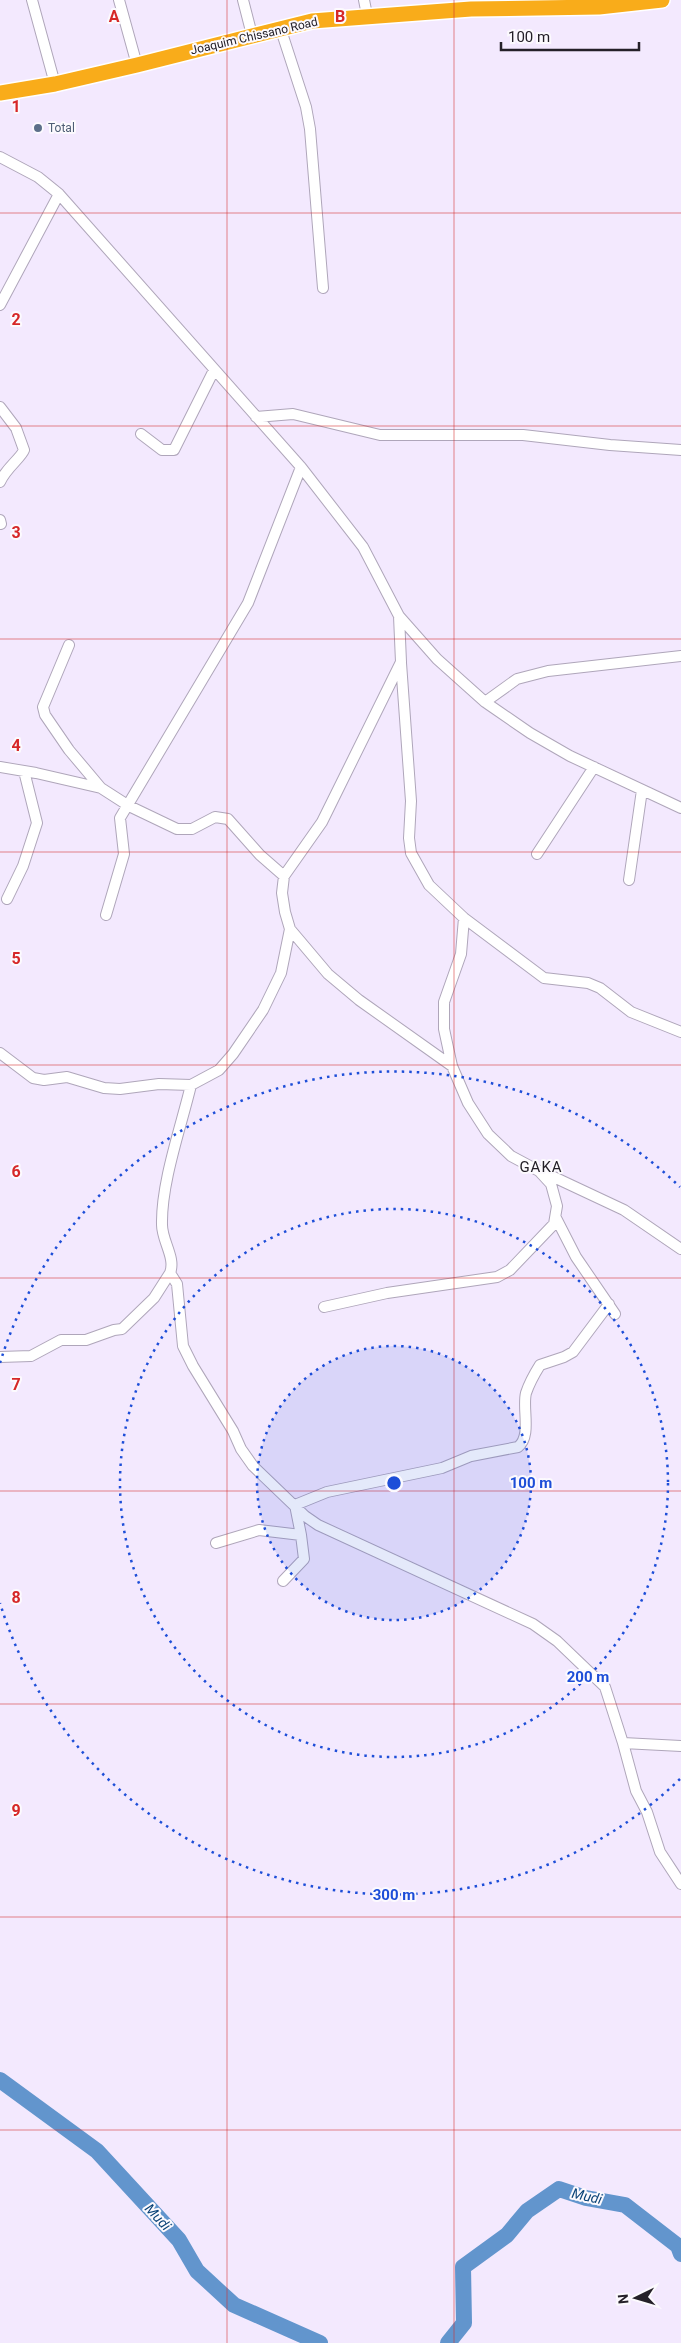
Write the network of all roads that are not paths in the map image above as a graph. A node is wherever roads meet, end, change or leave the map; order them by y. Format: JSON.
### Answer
{"nodes":[{"id":1,"x":32,"y":0,"type":"edge"},
{"id":2,"x":119,"y":0,"type":"edge"},
{"id":3,"x":243,"y":0,"type":"edge"},
{"id":4,"x":364,"y":0,"type":"edge"},
{"id":5,"x":662,"y":0,"type":"edge"},
{"id":6,"x":598,"y":3,"type":"edge"},
{"id":7,"x":367,"y":16,"type":"junction"},
{"id":8,"x":280,"y":28,"type":"junction"},
{"id":9,"x":252,"y":35,"type":"junction"},
{"id":10,"x":137,"y":65,"type":"junction"},
{"id":11,"x":55,"y":84,"type":"junction"},
{"id":12,"x":0,"y":93,"type":"edge"},
{"id":13,"x":0,"y":158,"type":"edge"},
{"id":14,"x":59,"y":194,"type":"junction"},
{"id":15,"x":323,"y":288,"type":"dead end"},
{"id":16,"x":0,"y":305,"type":"edge"},
{"id":17,"x":214,"y":370,"type":"junction"},
{"id":18,"x":0,"y":407,"type":"edge"},
{"id":19,"x":256,"y":417,"type":"junction"},
{"id":20,"x":141,"y":434,"type":"dead end"},
{"id":21,"x":681,"y":450,"type":"edge"},
{"id":22,"x":301,"y":467,"type":"junction"},
{"id":23,"x":0,"y":482,"type":"edge"},
{"id":24,"x":399,"y":616,"type":"junction"},
{"id":25,"x":69,"y":645,"type":"dead end"},
{"id":26,"x":680,"y":657,"type":"edge"},
{"id":27,"x":401,"y":662,"type":"junction"},
{"id":28,"x":485,"y":702,"type":"junction"},
{"id":29,"x":0,"y":767,"type":"edge"},
{"id":30,"x":594,"y":767,"type":"junction"},
{"id":31,"x":24,"y":771,"type":"junction"},
{"id":32,"x":102,"y":788,"type":"junction"},
{"id":33,"x":642,"y":790,"type":"junction"},
{"id":34,"x":129,"y":806,"type":"junction"},
{"id":35,"x":681,"y":808,"type":"edge"},
{"id":36,"x":537,"y":854,"type":"dead end"},
{"id":37,"x":284,"y":876,"type":"junction"},
{"id":38,"x":629,"y":880,"type":"dead end"},
{"id":39,"x":7,"y":899,"type":"dead end"},
{"id":40,"x":106,"y":915,"type":"dead end"},
{"id":41,"x":464,"y":918,"type":"junction"},
{"id":42,"x":290,"y":929,"type":"junction"},
{"id":43,"x":681,"y":1032,"type":"edge"},
{"id":44,"x":0,"y":1053,"type":"edge"},
{"id":45,"x":452,"y":1066,"type":"junction"},
{"id":46,"x":191,"y":1085,"type":"junction"},
{"id":47,"x":539,"y":1171,"type":"junction"},
{"id":48,"x":556,"y":1218,"type":"junction"},
{"id":49,"x":681,"y":1249,"type":"edge"},
{"id":50,"x":170,"y":1273,"type":"junction"},
{"id":51,"x":609,"y":1304,"type":"junction"},
{"id":52,"x":324,"y":1307,"type":"dead end"},
{"id":53,"x":615,"y":1314,"type":"dead end"},
{"id":54,"x":0,"y":1357,"type":"edge"},
{"id":55,"x":295,"y":1505,"type":"junction"},
{"id":56,"x":301,"y":1535,"type":"junction"},
{"id":57,"x":216,"y":1543,"type":"dead end"},
{"id":58,"x":283,"y":1581,"type":"dead end"},
{"id":59,"x":623,"y":1743,"type":"junction"},
{"id":60,"x":681,"y":1746,"type":"edge"},
{"id":61,"x":681,"y":1884,"type":"edge"}],
"edges":[{"from":1,"to":11,"type":"street"},
{"from":2,"to":10,"type":"street"},
{"from":3,"to":9,"type":"street"},
{"from":4,"to":7,"type":"street"},
{"from":5,"to":6,"type":"highway","name":"Joaquim Chissano Road"},
{"from":6,"to":7,"type":"highway","name":"Joaquim Chissano Road"},
{"from":7,"to":8,"type":"highway","name":"Joaquim Chissano Road"},
{"from":8,"to":9,"type":"highway","name":"Joaquim Chissano Road"},
{"from":8,"to":15,"type":"street"},
{"from":9,"to":10,"type":"highway","name":"Joaquim Chissano Road"},
{"from":10,"to":11,"type":"highway","name":"Joaquim Chissano Road"},
{"from":11,"to":12,"type":"highway","name":"Joaquim Chissano Road"},
{"from":13,"to":14,"type":"street"},
{"from":14,"to":16,"type":"street"},
{"from":14,"to":17,"type":"street"},
{"from":17,"to":19,"type":"street"},
{"from":17,"to":20,"type":"street"},
{"from":18,"to":23,"type":"street"},
{"from":19,"to":21,"type":"street"},
{"from":19,"to":22,"type":"street"},
{"from":22,"to":24,"type":"street"},
{"from":22,"to":34,"type":"street"},
{"from":24,"to":27,"type":"street"},
{"from":24,"to":28,"type":"street"},
{"from":25,"to":32,"type":"street"},
{"from":26,"to":28,"type":"street"},
{"from":27,"to":37,"type":"street"},
{"from":27,"to":41,"type":"street"},
{"from":28,"to":30,"type":"street"},
{"from":29,"to":31,"type":"street"},
{"from":30,"to":33,"type":"street"},
{"from":30,"to":36,"type":"street"},
{"from":31,"to":32,"type":"street"},
{"from":31,"to":39,"type":"street"},
{"from":32,"to":34,"type":"street"},
{"from":33,"to":35,"type":"street"},
{"from":33,"to":38,"type":"street"},
{"from":34,"to":37,"type":"street"},
{"from":34,"to":40,"type":"street"},
{"from":37,"to":42,"type":"street"},
{"from":41,"to":43,"type":"street"},
{"from":41,"to":45,"type":"street"},
{"from":42,"to":45,"type":"street"},
{"from":42,"to":46,"type":"street"},
{"from":44,"to":46,"type":"street"},
{"from":45,"to":47,"type":"street"},
{"from":46,"to":50,"type":"street"},
{"from":47,"to":48,"type":"street"},
{"from":47,"to":49,"type":"street"},
{"from":48,"to":51,"type":"street"},
{"from":48,"to":52,"type":"street"},
{"from":50,"to":54,"type":"street"},
{"from":50,"to":55,"type":"street"},
{"from":51,"to":53,"type":"street"},
{"from":51,"to":55,"type":"street"},
{"from":55,"to":56,"type":"street"},
{"from":55,"to":59,"type":"street"},
{"from":56,"to":57,"type":"street"},
{"from":56,"to":58,"type":"street"},
{"from":59,"to":60,"type":"street"},
{"from":59,"to":61,"type":"street"}]}
